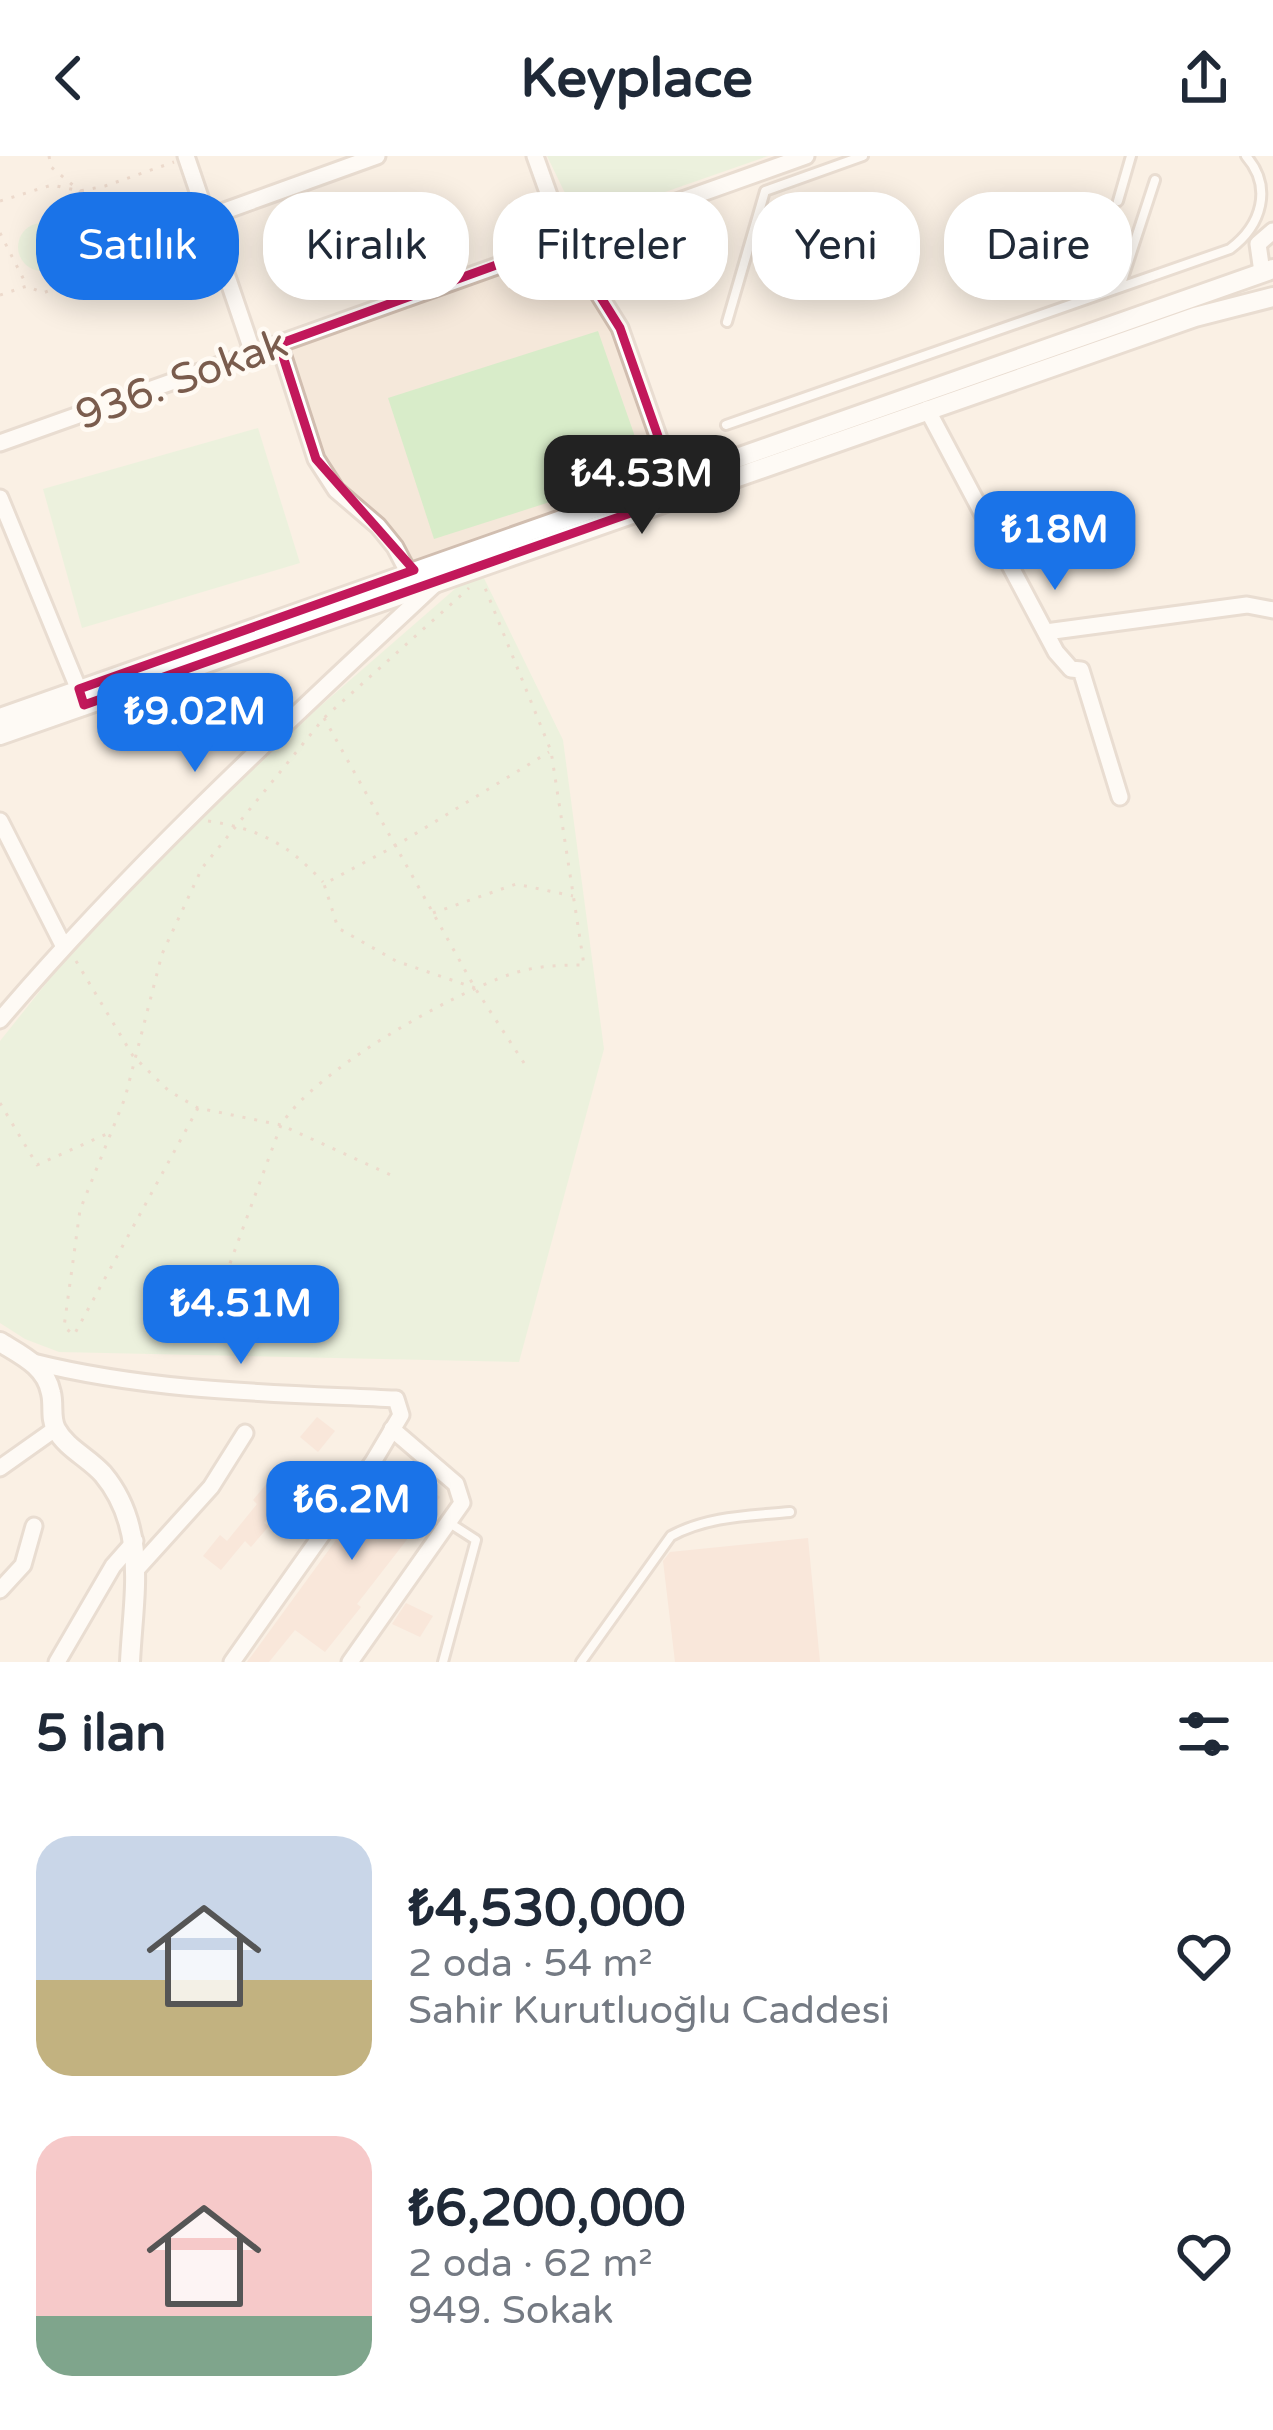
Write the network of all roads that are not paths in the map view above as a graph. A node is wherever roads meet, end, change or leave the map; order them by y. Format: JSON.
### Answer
{"nodes":[{"id":1,"x":377,"y":156,"type":"edge"},
{"id":2,"x":535,"y":156,"type":"edge"},
{"id":3,"x":806,"y":156,"type":"edge"},
{"id":4,"x":863,"y":156,"type":"edge"},
{"id":5,"x":1131,"y":156,"type":"edge"},
{"id":6,"x":1246,"y":156,"type":"edge"},
{"id":7,"x":187,"y":157,"type":"edge"},
{"id":8,"x":1155,"y":180,"type":"dead end"},
{"id":9,"x":199,"y":192,"type":"edge"},
{"id":10,"x":548,"y":192,"type":"edge"},
{"id":11,"x":703,"y":192,"type":"edge"},
{"id":12,"x":1121,"y":192,"type":"edge"},
{"id":13,"x":239,"y":207,"type":"edge"},
{"id":14,"x":1273,"y":231,"type":"edge"},
{"id":15,"x":1255,"y":237,"type":"junction"},
{"id":16,"x":1132,"y":249,"type":"edge"},
{"id":17,"x":493,"y":266,"type":"edge"},
{"id":18,"x":1268,"y":271,"type":"edge"},
{"id":19,"x":1132,"y":284,"type":"edge"},
{"id":20,"x":1273,"y":297,"type":"edge"},
{"id":21,"x":235,"y":300,"type":"edge"},
{"id":22,"x":602,"y":300,"type":"edge"},
{"id":23,"x":1085,"y":300,"type":"edge"},
{"id":24,"x":727,"y":322,"type":"dead end"},
{"id":25,"x":279,"y":344,"type":"junction"},
{"id":26,"x":253,"y":353,"type":"junction"},
{"id":27,"x":927,"y":409,"type":"junction"},
{"id":28,"x":726,"y":425,"type":"dead end"},
{"id":29,"x":0,"y":443,"type":"edge"},
{"id":30,"x":676,"y":487,"type":"junction"},
{"id":31,"x":0,"y":498,"type":"edge"},
{"id":32,"x":408,"y":572,"type":"junction"},
{"id":33,"x":440,"y":579,"type":"junction"},
{"id":34,"x":1273,"y":610,"type":"edge"},
{"id":35,"x":1046,"y":632,"type":"junction"},
{"id":36,"x":82,"y":697,"type":"junction"},
{"id":37,"x":0,"y":718,"type":"edge"},
{"id":38,"x":0,"y":735,"type":"edge"},
{"id":39,"x":1120,"y":797,"type":"dead end"},
{"id":40,"x":0,"y":821,"type":"edge"},
{"id":41,"x":65,"y":943,"type":"junction"},
{"id":42,"x":0,"y":1020,"type":"edge"},
{"id":43,"x":0,"y":1342,"type":"edge"},
{"id":44,"x":33,"y":1362,"type":"junction"},
{"id":45,"x":397,"y":1422,"type":"junction"},
{"id":46,"x":56,"y":1429,"type":"junction"},
{"id":47,"x":245,"y":1433,"type":"dead end"},
{"id":48,"x":0,"y":1468,"type":"edge"},
{"id":49,"x":790,"y":1512,"type":"dead end"},
{"id":50,"x":448,"y":1522,"type":"junction"},
{"id":51,"x":34,"y":1526,"type":"dead end"},
{"id":52,"x":135,"y":1541,"type":"junction"},
{"id":53,"x":136,"y":1570,"type":"junction"},
{"id":54,"x":0,"y":1590,"type":"edge"},
{"id":55,"x":57,"y":1662,"type":"edge"},
{"id":56,"x":130,"y":1662,"type":"edge"},
{"id":57,"x":232,"y":1662,"type":"edge"},
{"id":58,"x":350,"y":1662,"type":"edge"},
{"id":59,"x":443,"y":1662,"type":"edge"},
{"id":60,"x":581,"y":1662,"type":"edge"}],
"edges":[{"from":1,"to":13,"type":"street"},
{"from":2,"to":10,"type":"street"},
{"from":3,"to":11,"type":"street","name":"936. Sokak"},
{"from":4,"to":24,"type":"lane"},
{"from":5,"to":12,"type":"lane"},
{"from":6,"to":15,"type":"lane"},
{"from":7,"to":9,"type":"street"},
{"from":8,"to":16,"type":"lane"},
{"from":14,"to":15,"type":"street"},
{"from":15,"to":18,"type":"street"},
{"from":15,"to":19,"type":"lane"},
{"from":17,"to":25,"type":"street","name":"936. Sokak"},
{"from":18,"to":30,"type":"street"},
{"from":20,"to":27,"type":"street"},
{"from":21,"to":26,"type":"street"},
{"from":22,"to":30,"type":"street"},
{"from":23,"to":28,"type":"lane"},
{"from":25,"to":26,"type":"street","name":"936. Sokak"},
{"from":25,"to":32,"type":"street"},
{"from":26,"to":29,"type":"street","name":"936. Sokak"},
{"from":27,"to":30,"type":"street"},
{"from":27,"to":35,"type":"street"},
{"from":30,"to":32,"type":"street"},
{"from":30,"to":33,"type":"street"},
{"from":31,"to":36,"type":"street"},
{"from":32,"to":36,"type":"street"},
{"from":33,"to":36,"type":"street"},
{"from":33,"to":41,"type":"street"},
{"from":34,"to":35,"type":"street"},
{"from":35,"to":39,"type":"street"},
{"from":36,"to":37,"type":"street"},
{"from":36,"to":38,"type":"street"},
{"from":40,"to":41,"type":"street"},
{"from":41,"to":42,"type":"street"},
{"from":43,"to":44,"type":"street"},
{"from":44,"to":45,"type":"street"},
{"from":44,"to":46,"type":"street"},
{"from":45,"to":50,"type":"street"},
{"from":45,"to":57,"type":"street"},
{"from":46,"to":48,"type":"street"},
{"from":46,"to":52,"type":"street"},
{"from":47,"to":53,"type":"street"},
{"from":49,"to":60,"type":"lane"},
{"from":50,"to":58,"type":"street"},
{"from":50,"to":59,"type":"lane"},
{"from":51,"to":54,"type":"street"},
{"from":52,"to":53,"type":"street"},
{"from":52,"to":55,"type":"street"},
{"from":53,"to":56,"type":"street"}]}
